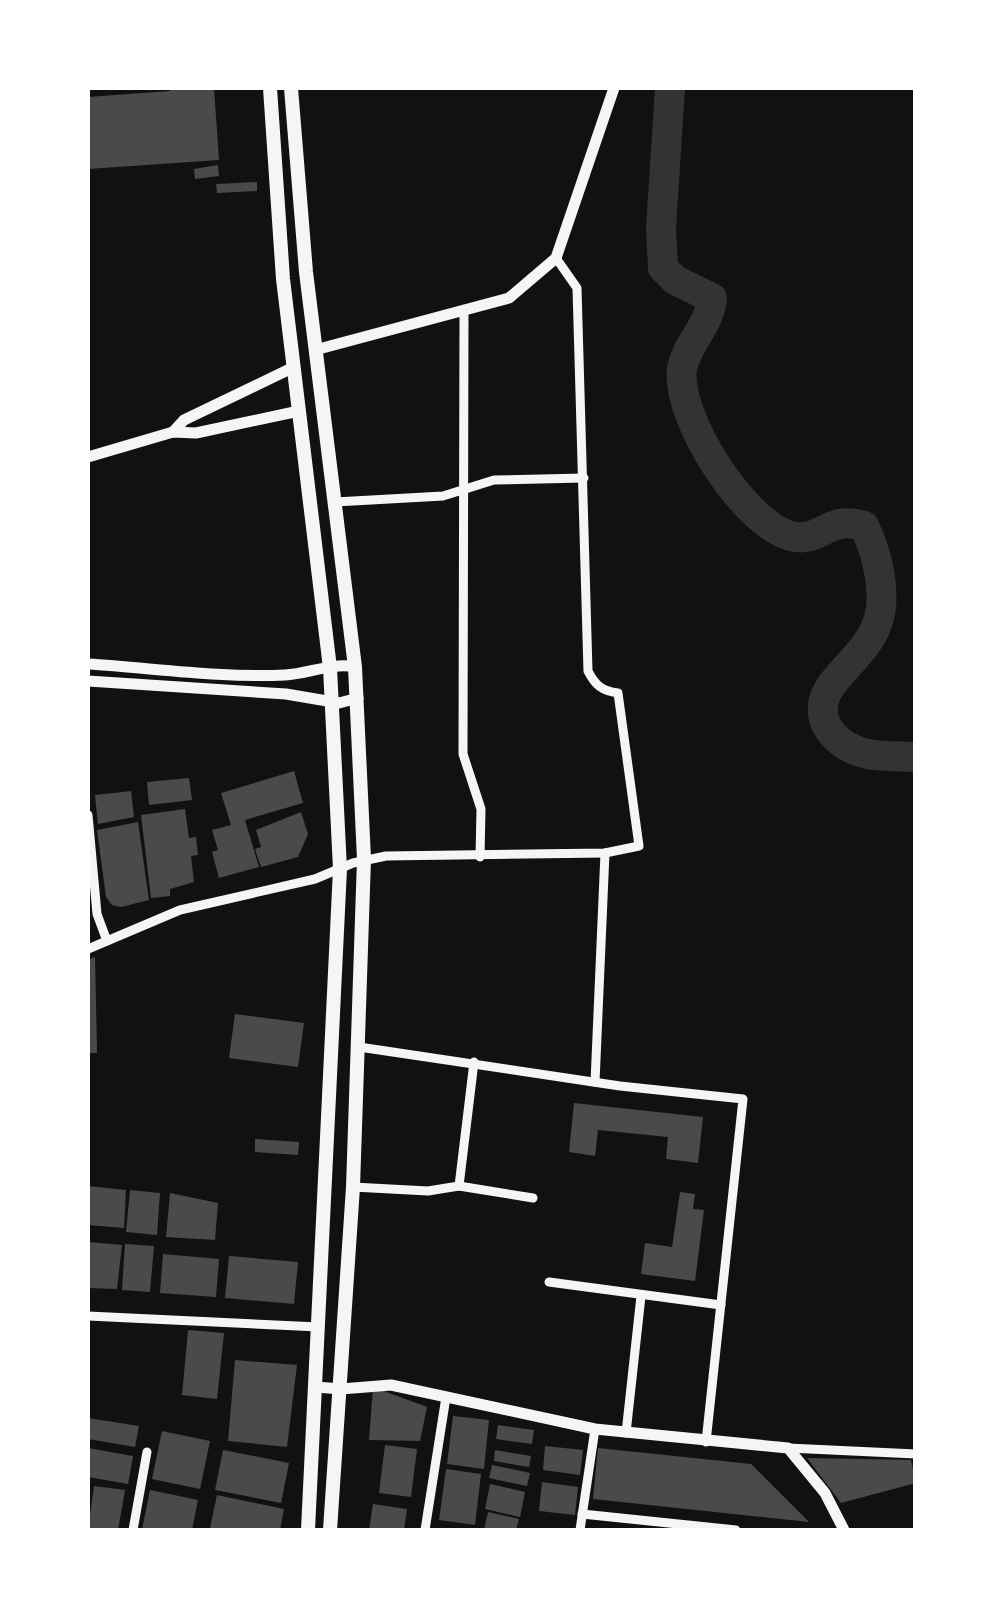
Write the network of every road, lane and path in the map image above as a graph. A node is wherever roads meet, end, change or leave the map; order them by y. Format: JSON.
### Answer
{"nodes":[{"id":1,"x":270,"y":88,"type":"edge"},
{"id":2,"x":291,"y":88,"type":"edge"},
{"id":3,"x":614,"y":88,"type":"edge"},
{"id":4,"x":556,"y":258,"type":"junction"},
{"id":5,"x":464,"y":311,"type":"junction"},
{"id":6,"x":315,"y":350,"type":"junction"},
{"id":7,"x":294,"y":367,"type":"junction"},
{"id":8,"x":299,"y":411,"type":"junction"},
{"id":9,"x":172,"y":432,"type":"junction"},
{"id":10,"x":88,"y":457,"type":"edge"},
{"id":11,"x":584,"y":478,"type":"junction"},
{"id":12,"x":466,"y":490,"type":"junction"},
{"id":13,"x":336,"y":502,"type":"junction"},
{"id":14,"x":88,"y":664,"type":"edge"},
{"id":15,"x":355,"y":667,"type":"junction"},
{"id":16,"x":330,"y":668,"type":"junction"},
{"id":17,"x":88,"y":681,"type":"edge"},
{"id":18,"x":358,"y":698,"type":"junction"},
{"id":19,"x":333,"y":702,"type":"junction"},
{"id":20,"x":88,"y":816,"type":"edge"},
{"id":21,"x":606,"y":853,"type":"junction"},
{"id":22,"x":480,"y":856,"type":"junction"},
{"id":23,"x":364,"y":859,"type":"junction"},
{"id":24,"x":340,"y":870,"type":"junction"},
{"id":25,"x":108,"y":941,"type":"junction"},
{"id":26,"x":88,"y":949,"type":"edge"},
{"id":27,"x":359,"y":1047,"type":"junction"},
{"id":28,"x":474,"y":1062,"type":"junction"},
{"id":29,"x":595,"y":1082,"type":"junction"},
{"id":30,"x":459,"y":1186,"type":"junction"},
{"id":31,"x":353,"y":1187,"type":"junction"},
{"id":32,"x":533,"y":1198,"type":"dead end"},
{"id":33,"x":549,"y":1282,"type":"dead end"},
{"id":34,"x":642,"y":1296,"type":"junction"},
{"id":35,"x":721,"y":1305,"type":"junction"},
{"id":36,"x":88,"y":1316,"type":"edge"},
{"id":37,"x":319,"y":1327,"type":"junction"},
{"id":38,"x":316,"y":1387,"type":"junction"},
{"id":39,"x":342,"y":1390,"type":"junction"},
{"id":40,"x":446,"y":1397,"type":"junction"},
{"id":41,"x":594,"y":1429,"type":"junction"},
{"id":42,"x":626,"y":1433,"type":"junction"},
{"id":43,"x":706,"y":1442,"type":"junction"},
{"id":44,"x":788,"y":1448,"type":"junction"},
{"id":45,"x":147,"y":1452,"type":"dead end"},
{"id":46,"x":916,"y":1454,"type":"edge"},
{"id":47,"x":582,"y":1514,"type":"junction"},
{"id":48,"x":133,"y":1530,"type":"edge"},
{"id":49,"x":308,"y":1530,"type":"edge"},
{"id":50,"x":330,"y":1530,"type":"edge"},
{"id":51,"x":425,"y":1530,"type":"edge"},
{"id":52,"x":580,"y":1530,"type":"edge"},
{"id":53,"x":736,"y":1530,"type":"edge"},
{"id":54,"x":844,"y":1530,"type":"edge"}],
"edges":[{"from":1,"to":7,"type":"main road"},
{"from":2,"to":6,"type":"main road"},
{"from":3,"to":4,"type":"street"},
{"from":4,"to":5,"type":"street"},
{"from":4,"to":11,"type":"street"},
{"from":5,"to":6,"type":"street"},
{"from":5,"to":12,"type":"street"},
{"from":6,"to":13,"type":"main road"},
{"from":7,"to":8,"type":"main road"},
{"from":7,"to":9,"type":"street"},
{"from":8,"to":9,"type":"street"},
{"from":8,"to":16,"type":"main road"},
{"from":9,"to":10,"type":"street"},
{"from":11,"to":12,"type":"street"},
{"from":11,"to":21,"type":"street"},
{"from":12,"to":13,"type":"street"},
{"from":12,"to":22,"type":"street"},
{"from":13,"to":15,"type":"main road"},
{"from":14,"to":16,"type":"street"},
{"from":15,"to":16,"type":"street"},
{"from":15,"to":18,"type":"main road"},
{"from":16,"to":19,"type":"main road"},
{"from":17,"to":19,"type":"street"},
{"from":18,"to":19,"type":"street"},
{"from":18,"to":23,"type":"main road"},
{"from":19,"to":24,"type":"main road"},
{"from":20,"to":25,"type":"street"},
{"from":21,"to":22,"type":"street"},
{"from":21,"to":29,"type":"street"},
{"from":22,"to":23,"type":"street"},
{"from":23,"to":24,"type":"street"},
{"from":23,"to":27,"type":"main road"},
{"from":24,"to":25,"type":"street"},
{"from":24,"to":37,"type":"main road"},
{"from":25,"to":26,"type":"street"},
{"from":27,"to":28,"type":"street"},
{"from":27,"to":31,"type":"main road"},
{"from":28,"to":29,"type":"street"},
{"from":28,"to":30,"type":"street"},
{"from":29,"to":35,"type":"street"},
{"from":30,"to":31,"type":"street"},
{"from":30,"to":32,"type":"street"},
{"from":31,"to":39,"type":"main road"},
{"from":33,"to":34,"type":"street"},
{"from":34,"to":35,"type":"street"},
{"from":34,"to":42,"type":"street"},
{"from":35,"to":43,"type":"street"},
{"from":36,"to":37,"type":"street"},
{"from":37,"to":38,"type":"main road"},
{"from":38,"to":39,"type":"street"},
{"from":38,"to":49,"type":"main road"},
{"from":39,"to":40,"type":"street"},
{"from":39,"to":50,"type":"main road"},
{"from":40,"to":41,"type":"street"},
{"from":40,"to":51,"type":"street"},
{"from":41,"to":42,"type":"street"},
{"from":41,"to":47,"type":"street"},
{"from":42,"to":43,"type":"street"},
{"from":43,"to":44,"type":"street"},
{"from":44,"to":46,"type":"street"},
{"from":44,"to":54,"type":"street"},
{"from":45,"to":48,"type":"street"},
{"from":47,"to":52,"type":"street"},
{"from":47,"to":53,"type":"street"}]}
